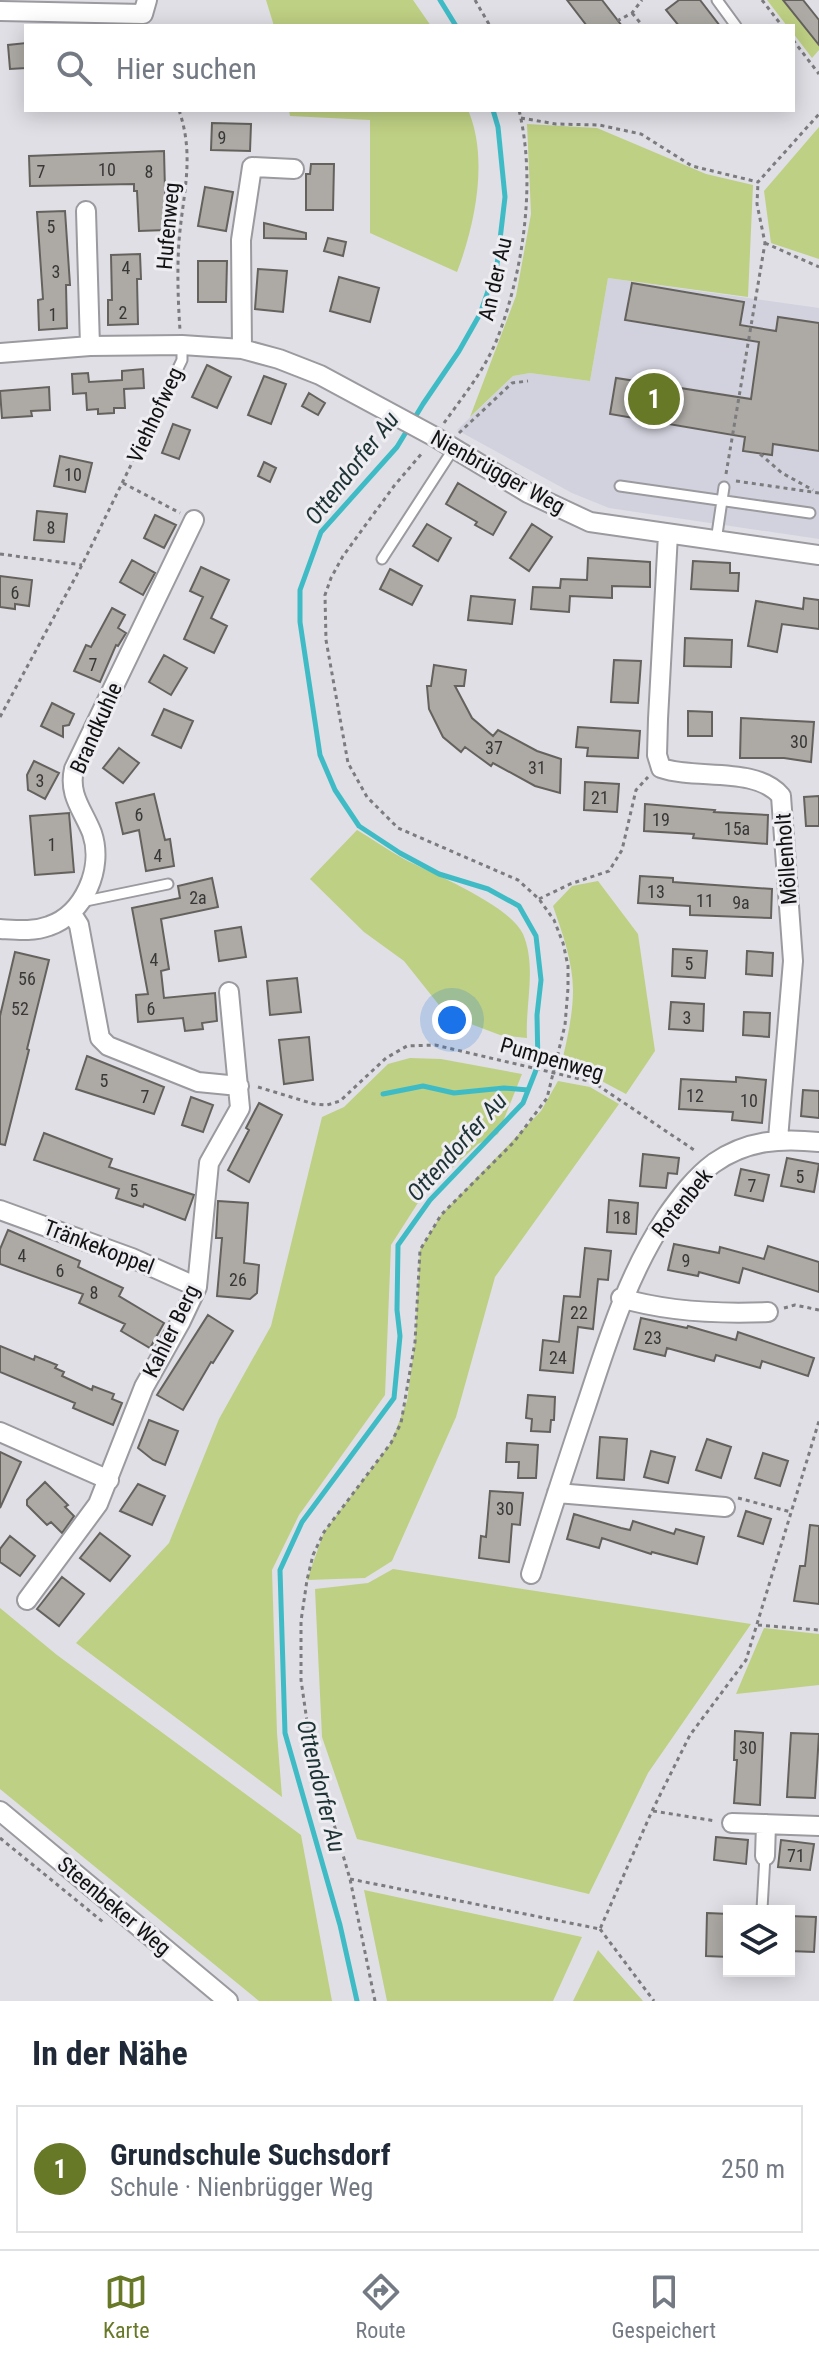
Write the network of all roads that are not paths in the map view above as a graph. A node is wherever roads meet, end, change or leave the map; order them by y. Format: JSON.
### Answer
{"nodes":[{"id":1,"x":717,"y":0,"type":"edge"},
{"id":2,"x":0,"y":11,"type":"edge"},
{"id":3,"x":146,"y":13,"type":"edge"},
{"id":4,"x":735,"y":24,"type":"edge"},
{"id":5,"x":294,"y":169,"type":"dead end"},
{"id":6,"x":86,"y":211,"type":"dead end"},
{"id":7,"x":182,"y":345,"type":"junction"},
{"id":8,"x":90,"y":346,"type":"junction"},
{"id":9,"x":242,"y":349,"type":"junction"},
{"id":10,"x":0,"y":353,"type":"edge"},
{"id":11,"x":156,"y":414,"type":"road end"},
{"id":12,"x":446,"y":443,"type":"junction"},
{"id":13,"x":620,"y":486,"type":"dead end"},
{"id":14,"x":724,"y":487,"type":"dead end"},
{"id":15,"x":722,"y":500,"type":"junction"},
{"id":16,"x":810,"y":513,"type":"dead end"},
{"id":17,"x":194,"y":520,"type":"road end"},
{"id":18,"x":668,"y":534,"type":"junction"},
{"id":19,"x":716,"y":541,"type":"junction"},
{"id":20,"x":819,"y":555,"type":"edge"},
{"id":21,"x":382,"y":559,"type":"dead end"},
{"id":22,"x":168,"y":884,"type":"dead end"},
{"id":23,"x":76,"y":908,"type":"junction"},
{"id":24,"x":0,"y":929,"type":"edge"},
{"id":25,"x":229,"y":992,"type":"dead end"},
{"id":26,"x":239,"y":1086,"type":"junction"},
{"id":27,"x":778,"y":1139,"type":"junction"},
{"id":28,"x":819,"y":1142,"type":"edge"},
{"id":29,"x":0,"y":1210,"type":"edge"},
{"id":30,"x":197,"y":1287,"type":"junction"},
{"id":31,"x":621,"y":1298,"type":"junction"},
{"id":32,"x":768,"y":1312,"type":"road end"},
{"id":33,"x":0,"y":1432,"type":"edge"},
{"id":34,"x":109,"y":1480,"type":"junction"},
{"id":35,"x":557,"y":1493,"type":"junction"},
{"id":36,"x":725,"y":1507,"type":"road end"},
{"id":37,"x":531,"y":1574,"type":"dead end"},
{"id":38,"x":27,"y":1600,"type":"dead end"},
{"id":39,"x":0,"y":1811,"type":"edge"},
{"id":40,"x":732,"y":1823,"type":"road end"},
{"id":41,"x":766,"y":1824,"type":"junction"},
{"id":42,"x":819,"y":1826,"type":"edge"},
{"id":43,"x":765,"y":1856,"type":"joint"},
{"id":44,"x":762,"y":1905,"type":"edge"},
{"id":45,"x":228,"y":2001,"type":"edge"}],
"edges":[{"from":1,"to":4,"type":"lane"},
{"from":2,"to":3,"type":"street"},
{"from":5,"to":9,"type":"street"},
{"from":6,"to":8,"type":"street"},
{"from":7,"to":8,"type":"street","name":"Nienbrügger Weg"},
{"from":7,"to":9,"type":"street","name":"Nienbrügger Weg"},
{"from":7,"to":11,"type":"lane","name":"Viehhofweg"},
{"from":8,"to":10,"type":"street","name":"Nienbrügger Weg"},
{"from":9,"to":12,"type":"street","name":"Nienbrügger Weg"},
{"from":12,"to":18,"type":"street","name":"Nienbrügger Weg"},
{"from":12,"to":21,"type":"lane"},
{"from":13,"to":15,"type":"lane"},
{"from":14,"to":15,"type":"lane"},
{"from":15,"to":16,"type":"lane"},
{"from":15,"to":19,"type":"lane"},
{"from":17,"to":23,"type":"street","name":"Brandkuhle"},
{"from":18,"to":19,"type":"street","name":"Nienbrügger Weg"},
{"from":18,"to":27,"type":"street","name":"Möllenholt"},
{"from":19,"to":20,"type":"street","name":"Nienbrügger Weg"},
{"from":22,"to":23,"type":"lane"},
{"from":23,"to":24,"type":"street"},
{"from":23,"to":26,"type":"street"},
{"from":25,"to":26,"type":"street","name":"Kahler Berg"},
{"from":26,"to":30,"type":"street","name":"Kahler Berg"},
{"from":27,"to":28,"type":"street","name":"Rotenbek"},
{"from":27,"to":31,"type":"street","name":"Rotenbek"},
{"from":29,"to":30,"type":"street","name":"Tränkekoppel"},
{"from":30,"to":34,"type":"street","name":"Kahler Berg"},
{"from":31,"to":32,"type":"street"},
{"from":31,"to":35,"type":"street","name":"Rotenbek"},
{"from":33,"to":34,"type":"street"},
{"from":34,"to":38,"type":"street","name":"Kahler Berg"},
{"from":35,"to":36,"type":"street"},
{"from":35,"to":37,"type":"street","name":"Rotenbek"},
{"from":39,"to":45,"type":"street","name":"Steenbeker Weg"},
{"from":40,"to":41,"type":"street"},
{"from":41,"to":42,"type":"street"},
{"from":41,"to":43,"type":"street"},
{"from":43,"to":44,"type":"lane"}]}
